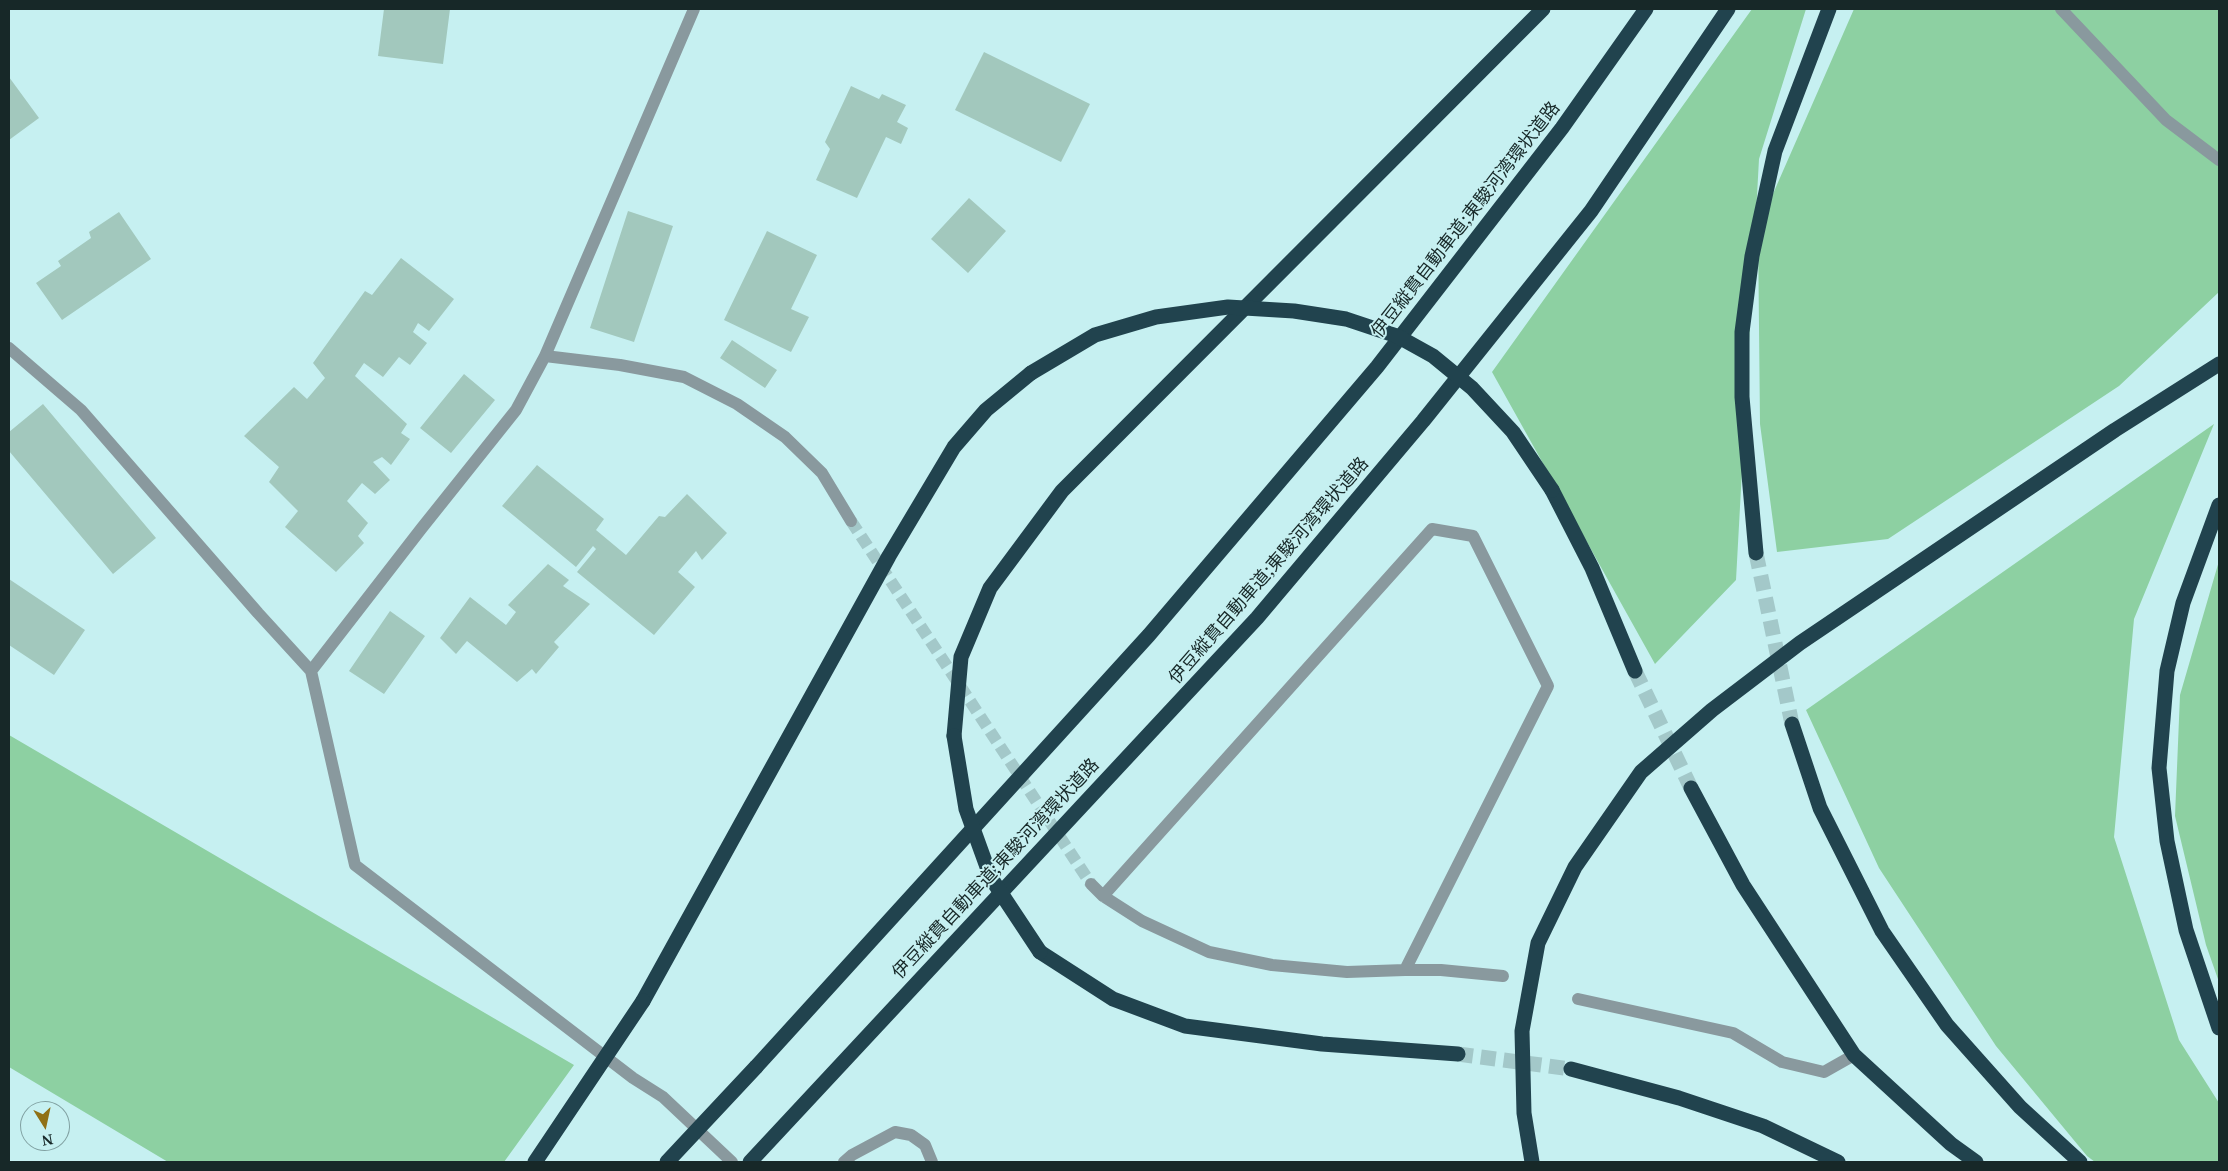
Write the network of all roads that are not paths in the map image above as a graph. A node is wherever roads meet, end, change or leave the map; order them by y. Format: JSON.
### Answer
{"nodes":[{"id":1,"x":694,"y":9,"type":"edge"},
{"id":2,"x":1543,"y":9,"type":"edge"},
{"id":3,"x":1646,"y":9,"type":"edge"},
{"id":4,"x":1728,"y":9,"type":"edge"},
{"id":5,"x":1829,"y":9,"type":"edge"},
{"id":6,"x":2061,"y":9,"type":"edge"},
{"id":7,"x":2219,"y":160,"type":"edge"},
{"id":8,"x":9,"y":348,"type":"edge"},
{"id":9,"x":546,"y":356,"type":"junction"},
{"id":10,"x":2219,"y":364,"type":"edge"},
{"id":11,"x":2219,"y":505,"type":"edge"},
{"id":12,"x":851,"y":521,"type":"tunnel mouth"},
{"id":13,"x":1756,"y":553,"type":"tunnel mouth"},
{"id":14,"x":311,"y":671,"type":"junction"},
{"id":15,"x":1635,"y":671,"type":"tunnel mouth"},
{"id":16,"x":1792,"y":724,"type":"tunnel mouth"},
{"id":17,"x":1692,"y":788,"type":"tunnel mouth"},
{"id":18,"x":1091,"y":884,"type":"tunnel mouth"},
{"id":19,"x":1103,"y":896,"type":"junction"},
{"id":20,"x":1405,"y":970,"type":"junction"},
{"id":21,"x":1503,"y":976,"type":"dead end"},
{"id":22,"x":1578,"y":999,"type":"dead end"},
{"id":23,"x":2219,"y":1028,"type":"edge"},
{"id":24,"x":1458,"y":1054,"type":"tunnel mouth"},
{"id":25,"x":1854,"y":1055,"type":"junction"},
{"id":26,"x":1571,"y":1068,"type":"tunnel mouth"},
{"id":27,"x":536,"y":1162,"type":"edge"},
{"id":28,"x":667,"y":1162,"type":"edge"},
{"id":29,"x":732,"y":1162,"type":"edge"},
{"id":30,"x":750,"y":1162,"type":"edge"},
{"id":31,"x":844,"y":1162,"type":"edge"},
{"id":32,"x":932,"y":1162,"type":"edge"},
{"id":33,"x":1532,"y":1162,"type":"edge"},
{"id":34,"x":1838,"y":1162,"type":"edge"},
{"id":35,"x":1976,"y":1162,"type":"edge"},
{"id":36,"x":2080,"y":1162,"type":"edge"}],
"edges":[{"from":1,"to":9,"type":"street"},
{"from":2,"to":24,"type":"highway","bridge":true},
{"from":3,"to":28,"type":"highway","name":"伊豆縦貫自動車道;東駿河湾環状道路","bridge":true},
{"from":4,"to":30,"type":"highway","name":"伊豆縦貫自動車道;東駿河湾環状道路"},
{"from":5,"to":13,"type":"highway"},
{"from":6,"to":7,"type":"street"},
{"from":8,"to":14,"type":"street"},
{"from":9,"to":12,"type":"street"},
{"from":9,"to":14,"type":"street"},
{"from":10,"to":33,"type":"highway"},
{"from":11,"to":23,"type":"highway"},
{"from":14,"to":29,"type":"street"},
{"from":15,"to":27,"type":"highway","bridge":true},
{"from":16,"to":36,"type":"highway"},
{"from":17,"to":25,"type":"highway"},
{"from":18,"to":19,"type":"street"},
{"from":19,"to":20,"type":"street"},
{"from":19,"to":20,"type":"street"},
{"from":20,"to":21,"type":"street"},
{"from":22,"to":25,"type":"street"},
{"from":25,"to":35,"type":"highway"},
{"from":26,"to":34,"type":"highway"},
{"from":31,"to":32,"type":"street"}]}
